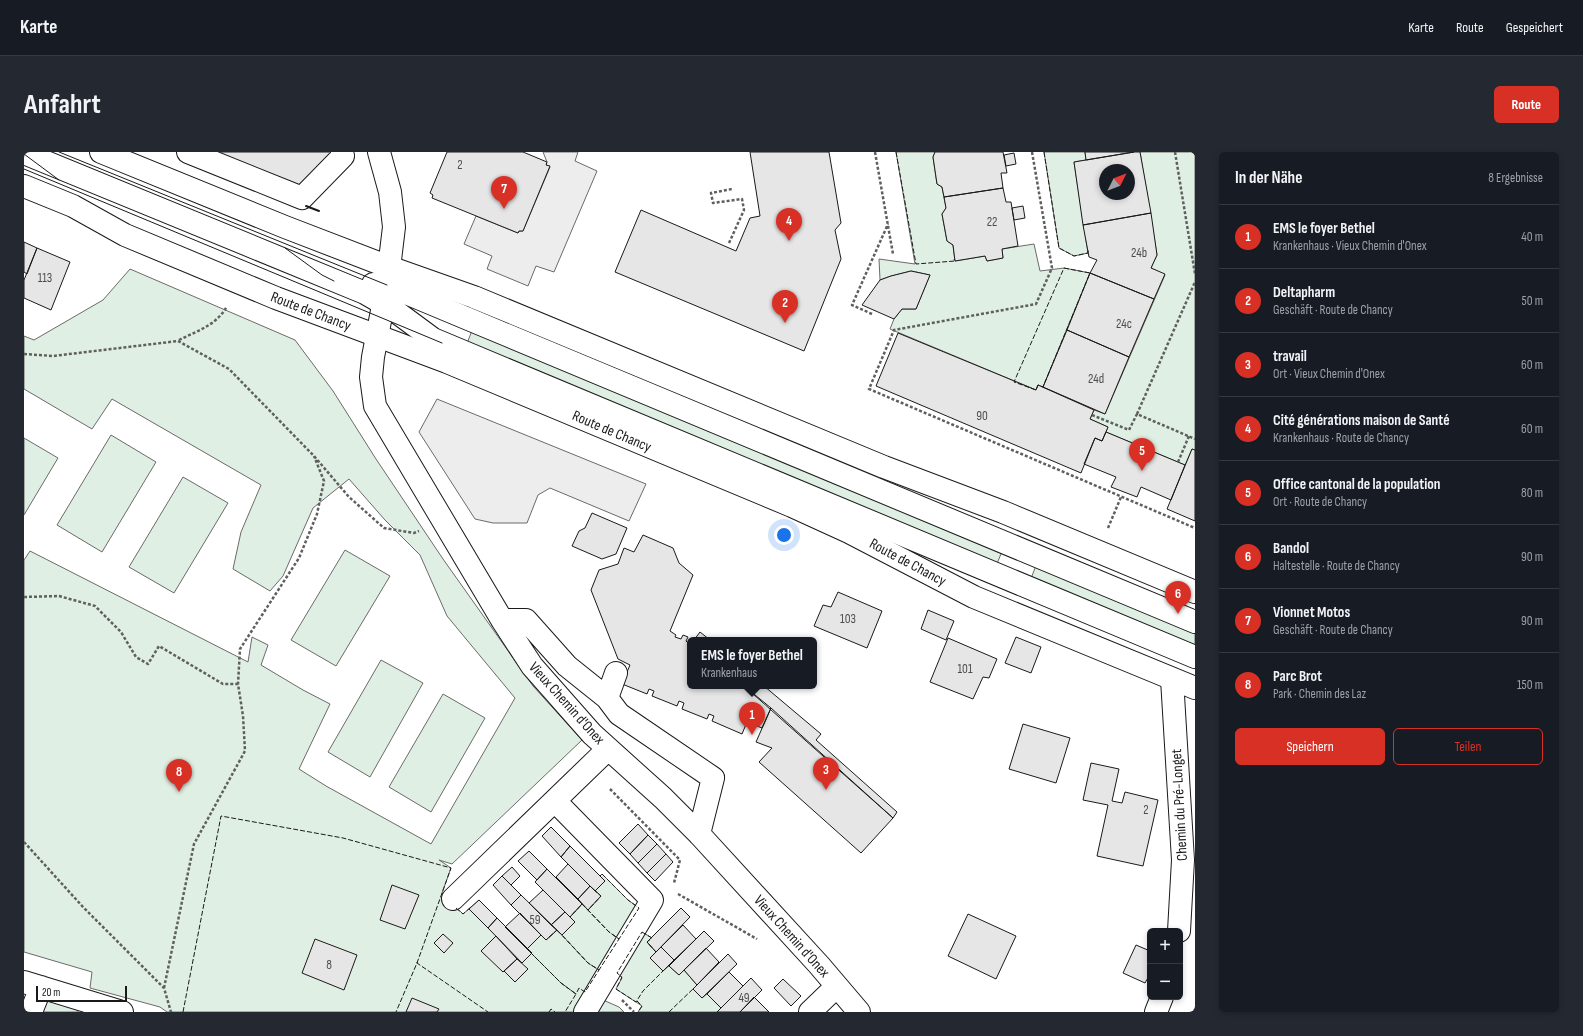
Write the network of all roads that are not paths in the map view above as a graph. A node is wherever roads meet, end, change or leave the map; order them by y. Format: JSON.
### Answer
{"nodes":[{"id":1,"x":101,"y":152,"type":"edge"},
{"id":2,"x":188,"y":152,"type":"edge"},
{"id":3,"x":342,"y":152,"type":"edge"},
{"id":4,"x":379,"y":152,"type":"edge"},
{"id":5,"x":24,"y":153,"type":"edge"},
{"id":6,"x":24,"y":186,"type":"edge"},
{"id":7,"x":387,"y":285,"type":"junction"},
{"id":8,"x":378,"y":336,"type":"junction"},
{"id":9,"x":1195,"y":592,"type":"edge"},
{"id":10,"x":502,"y":620,"type":"junction"},
{"id":11,"x":1195,"y":622,"type":"edge"},
{"id":12,"x":1195,"y":657,"type":"edge"},
{"id":13,"x":616,"y":673,"type":"dead end"},
{"id":14,"x":1172,"y":679,"type":"junction"},
{"id":15,"x":1195,"y":688,"type":"edge"},
{"id":16,"x":607,"y":698,"type":"junction"},
{"id":17,"x":608,"y":749,"type":"junction"},
{"id":18,"x":555,"y":801,"type":"junction"},
{"id":19,"x":699,"y":834,"type":"junction"},
{"id":20,"x":453,"y":899,"type":"dead end"},
{"id":21,"x":1185,"y":929,"type":"edge"},
{"id":22,"x":33,"y":985,"type":"edge"},
{"id":23,"x":837,"y":986,"type":"junction"},
{"id":24,"x":1161,"y":1000,"type":"edge"},
{"id":25,"x":31,"y":1012,"type":"edge"},
{"id":26,"x":122,"y":1012,"type":"edge"},
{"id":27,"x":585,"y":1012,"type":"edge"},
{"id":28,"x":810,"y":1012,"type":"edge"},
{"id":29,"x":859,"y":1012,"type":"edge"},
{"id":30,"x":1156,"y":1012,"type":"edge"}],
"edges":[{"from":1,"to":7,"type":"main road"},
{"from":2,"to":3,"type":"main road"},
{"from":4,"to":7,"type":"main road","name":"Vieux Chemin d'Onex"},
{"from":5,"to":7,"type":"main road"},
{"from":6,"to":8,"type":"main road","name":"Route de Chancy"},
{"from":7,"to":8,"type":"main road","name":"Vieux Chemin d'Onex"},
{"from":7,"to":9,"type":"main road"},
{"from":7,"to":11,"type":"main road"},
{"from":7,"to":12,"type":"main road"},
{"from":8,"to":10,"type":"main road","name":"Vieux Chemin d'Onex"},
{"from":8,"to":14,"type":"main road","name":"Route de Chancy"},
{"from":10,"to":16,"type":"main road"},
{"from":10,"to":17,"type":"main road","name":"Vieux Chemin d'Onex"},
{"from":13,"to":16,"type":"main road"},
{"from":14,"to":15,"type":"main road","name":"Route de Chancy"},
{"from":14,"to":21,"type":"main road","name":"Chemin du Pré-Longet"},
{"from":16,"to":19,"type":"main road"},
{"from":17,"to":18,"type":"main road"},
{"from":17,"to":19,"type":"main road","name":"Vieux Chemin d'Onex"},
{"from":18,"to":20,"type":"main road"},
{"from":18,"to":27,"type":"main road"},
{"from":19,"to":23,"type":"main road","name":"Vieux Chemin d'Onex"},
{"from":22,"to":25,"type":"main road"},
{"from":22,"to":26,"type":"main road"},
{"from":23,"to":28,"type":"main road"},
{"from":23,"to":29,"type":"main road","name":"Vieux Chemin d'Onex"},
{"from":24,"to":30,"type":"main road"}]}
